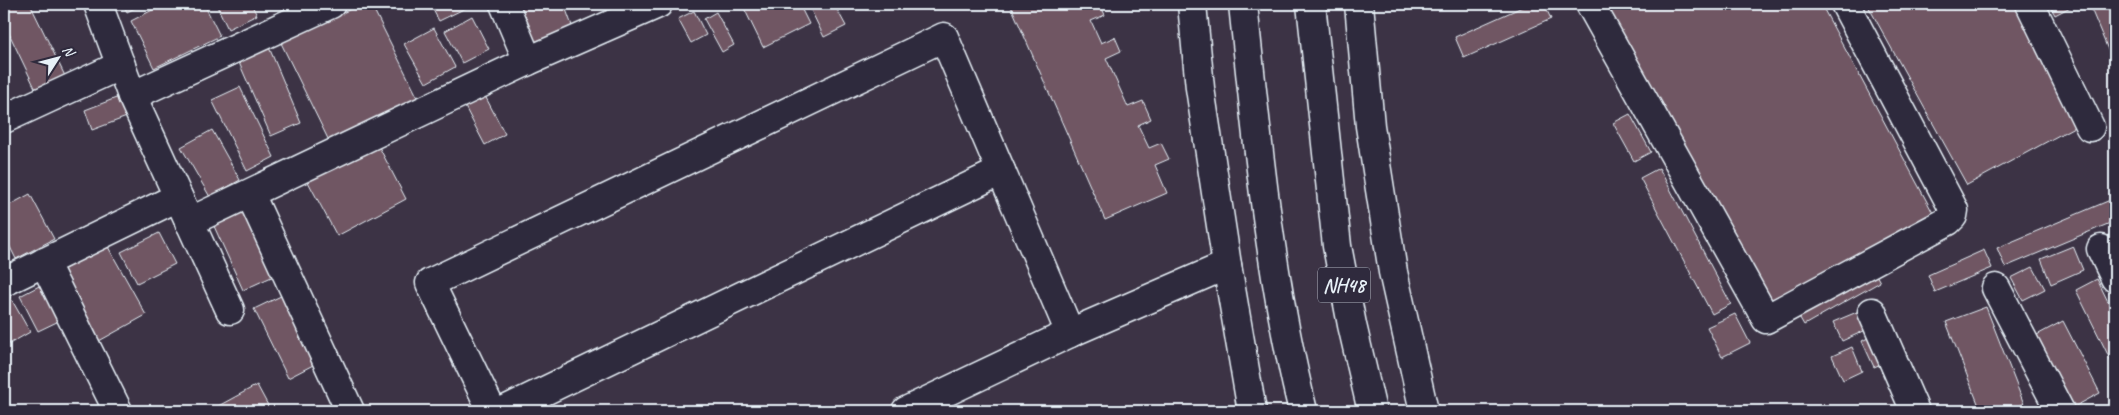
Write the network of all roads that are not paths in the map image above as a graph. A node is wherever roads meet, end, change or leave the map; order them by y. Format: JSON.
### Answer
{"nodes":[{"id":1,"x":98,"y":4,"type":"edge"},
{"id":2,"x":331,"y":4,"type":"edge"},
{"id":3,"x":504,"y":4,"type":"edge"},
{"id":4,"x":658,"y":4,"type":"edge"},
{"id":5,"x":1192,"y":4,"type":"edge"},
{"id":6,"x":1243,"y":4,"type":"edge"},
{"id":7,"x":1311,"y":4,"type":"edge"},
{"id":8,"x":1359,"y":4,"type":"edge"},
{"id":9,"x":1590,"y":4,"type":"edge"},
{"id":10,"x":1845,"y":4,"type":"edge"},
{"id":11,"x":2030,"y":4,"type":"edge"},
{"id":12,"x":528,"y":61,"type":"junction"},
{"id":13,"x":120,"y":65,"type":"junction"},
{"id":14,"x":132,"y":96,"type":"junction"},
{"id":15,"x":4,"y":119,"type":"edge"},
{"id":16,"x":2090,"y":128,"type":"dead end"},
{"id":17,"x":1001,"y":171,"type":"junction"},
{"id":18,"x":250,"y":194,"type":"junction"},
{"id":19,"x":178,"y":197,"type":"junction"},
{"id":20,"x":189,"y":222,"type":"junction"},
{"id":21,"x":2101,"y":249,"type":"dead end"},
{"id":22,"x":44,"y":262,"type":"junction"},
{"id":23,"x":1227,"y":265,"type":"junction"},
{"id":24,"x":2115,"y":278,"type":"edge"},
{"id":25,"x":4,"y":282,"type":"edge"},
{"id":26,"x":1996,"y":288,"type":"dead end"},
{"id":27,"x":230,"y":310,"type":"dead end"},
{"id":28,"x":1872,"y":312,"type":"dead end"},
{"id":29,"x":1070,"y":333,"type":"junction"},
{"id":30,"x":934,"y":405,"type":"edge"},
{"id":31,"x":118,"y":411,"type":"edge"},
{"id":32,"x":350,"y":411,"type":"edge"},
{"id":33,"x":492,"y":411,"type":"edge"},
{"id":34,"x":503,"y":411,"type":"edge"},
{"id":35,"x":906,"y":411,"type":"edge"},
{"id":36,"x":1252,"y":411,"type":"edge"},
{"id":37,"x":1303,"y":411,"type":"edge"},
{"id":38,"x":1372,"y":411,"type":"edge"},
{"id":39,"x":1424,"y":411,"type":"edge"},
{"id":40,"x":1915,"y":411,"type":"edge"},
{"id":41,"x":2060,"y":411,"type":"edge"}],
"edges":[{"from":1,"to":13,"type":"main road"},
{"from":2,"to":14,"type":"main road"},
{"from":3,"to":12,"type":"main road"},
{"from":4,"to":12,"type":"main road"},
{"from":5,"to":23,"type":"main road"},
{"from":6,"to":37,"type":"main road"},
{"from":7,"to":38,"type":"main road","number":"NH48"},
{"from":8,"to":39,"type":"main road"},
{"from":9,"to":10,"type":"main road"},
{"from":11,"to":16,"type":"main road"},
{"from":12,"to":18,"type":"main road"},
{"from":13,"to":14,"type":"main road"},
{"from":13,"to":15,"type":"main road"},
{"from":14,"to":19,"type":"main road"},
{"from":17,"to":29,"type":"main road"},
{"from":17,"to":33,"type":"main road"},
{"from":17,"to":34,"type":"main road"},
{"from":18,"to":20,"type":"main road"},
{"from":18,"to":32,"type":"main road"},
{"from":19,"to":20,"type":"main road"},
{"from":19,"to":22,"type":"main road"},
{"from":20,"to":27,"type":"main road"},
{"from":21,"to":24,"type":"main road"},
{"from":22,"to":25,"type":"main road"},
{"from":22,"to":31,"type":"main road"},
{"from":23,"to":29,"type":"main road"},
{"from":23,"to":36,"type":"main road"},
{"from":26,"to":41,"type":"main road"},
{"from":28,"to":40,"type":"main road"},
{"from":29,"to":30,"type":"main road"},
{"from":30,"to":35,"type":"main road"}]}
